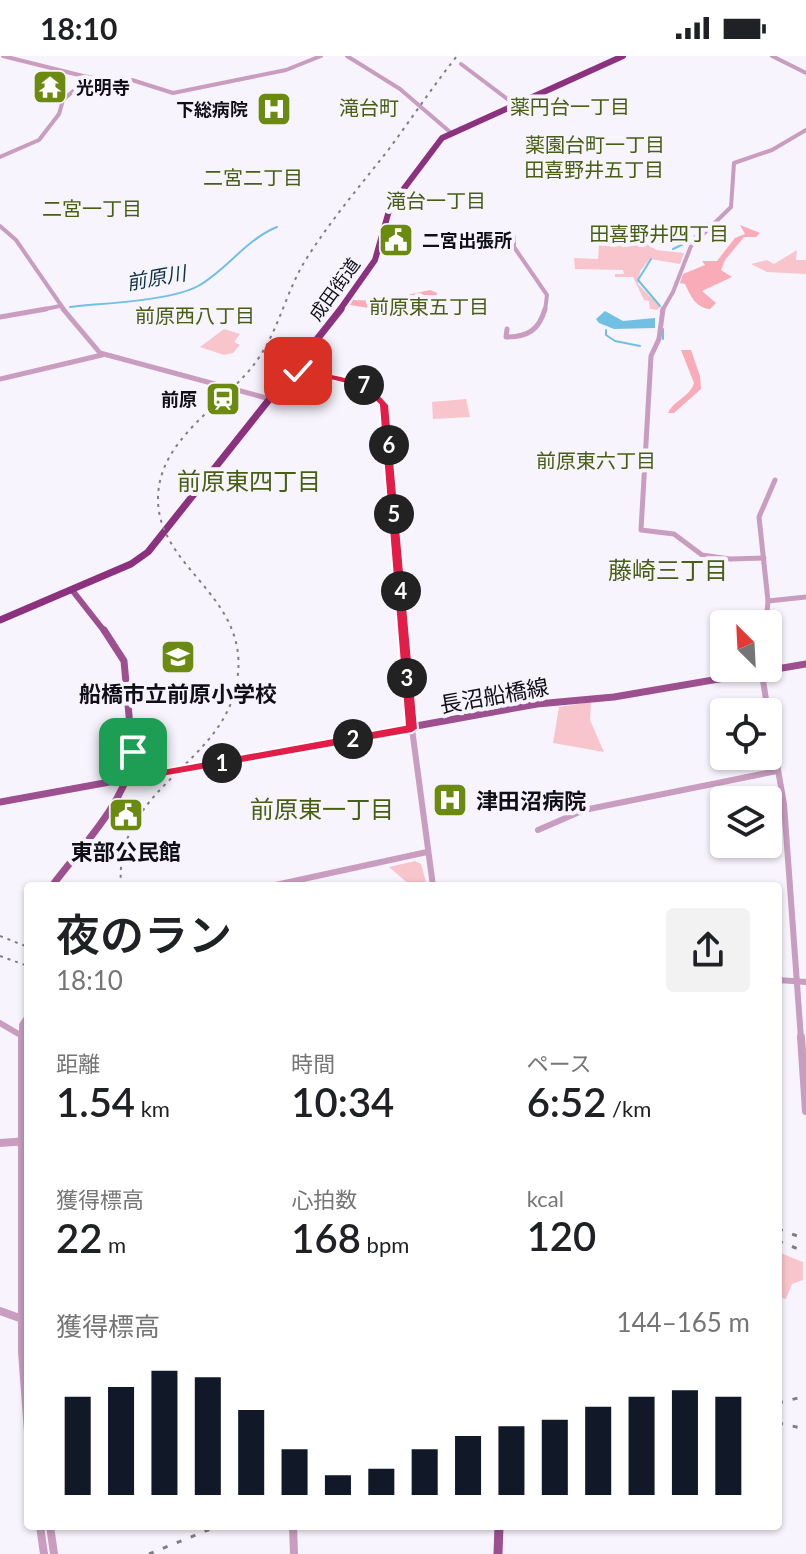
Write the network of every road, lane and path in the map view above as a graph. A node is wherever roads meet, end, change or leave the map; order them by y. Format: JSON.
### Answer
{"nodes":[{"id":1,"x":3,"y":56,"type":"edge"},
{"id":2,"x":321,"y":56,"type":"edge"},
{"id":3,"x":347,"y":56,"type":"edge"},
{"id":4,"x":623,"y":56,"type":"edge"},
{"id":5,"x":772,"y":56,"type":"edge"},
{"id":6,"x":461,"y":64,"type":"dead end"},
{"id":7,"x":806,"y":66,"type":"edge"},
{"id":8,"x":795,"y":68,"type":"junction"},
{"id":9,"x":806,"y":73,"type":"edge"},
{"id":10,"x":83,"y":76,"type":"junction"},
{"id":11,"x":514,"y":104,"type":"junction"},
{"id":12,"x":806,"y":130,"type":"edge"},
{"id":13,"x":450,"y":132,"type":"junction"},
{"id":14,"x":0,"y":157,"type":"edge"},
{"id":15,"x":0,"y":226,"type":"edge"},
{"id":16,"x":514,"y":237,"type":"dead end"},
{"id":17,"x":60,"y":306,"type":"junction"},
{"id":18,"x":0,"y":317,"type":"edge"},
{"id":19,"x":507,"y":329,"type":"dead end"},
{"id":20,"x":103,"y":355,"type":"junction"},
{"id":21,"x":293,"y":370,"type":"junction"},
{"id":22,"x":0,"y":379,"type":"edge"},
{"id":23,"x":270,"y":399,"type":"junction"},
{"id":24,"x":775,"y":480,"type":"dead end"},
{"id":25,"x":764,"y":558,"type":"junction"},
{"id":26,"x":72,"y":590,"type":"junction"},
{"id":27,"x":806,"y":597,"type":"edge"},
{"id":28,"x":768,"y":601,"type":"junction"},
{"id":29,"x":767,"y":610,"type":"edge"},
{"id":30,"x":0,"y":620,"type":"edge"},
{"id":31,"x":806,"y":664,"type":"edge"},
{"id":32,"x":782,"y":667,"type":"edge"},
{"id":33,"x":710,"y":679,"type":"edge"},
{"id":34,"x":412,"y":729,"type":"junction"},
{"id":35,"x":777,"y":771,"type":"joint"},
{"id":36,"x":126,"y":781,"type":"junction"},
{"id":37,"x":0,"y":802,"type":"edge"},
{"id":38,"x":538,"y":830,"type":"dead end"},
{"id":39,"x":427,"y":852,"type":"junction"},
{"id":40,"x":55,"y":882,"type":"edge"},
{"id":41,"x":289,"y":882,"type":"edge"},
{"id":42,"x":432,"y":882,"type":"edge"},
{"id":43,"x":782,"y":980,"type":"edge"},
{"id":44,"x":802,"y":981,"type":"edge"},
{"id":45,"x":0,"y":1023,"type":"edge"},
{"id":46,"x":24,"y":1023,"type":"edge"},
{"id":47,"x":22,"y":1036,"type":"junction"},
{"id":48,"x":806,"y":1111,"type":"edge"},
{"id":49,"x":24,"y":1141,"type":"edge"},
{"id":50,"x":0,"y":1143,"type":"edge"},
{"id":51,"x":0,"y":1311,"type":"edge"},
{"id":52,"x":24,"y":1320,"type":"edge"},
{"id":53,"x":41,"y":1530,"type":"edge"},
{"id":54,"x":51,"y":1530,"type":"edge"},
{"id":55,"x":293,"y":1530,"type":"edge"},
{"id":56,"x":499,"y":1530,"type":"edge"},
{"id":57,"x":44,"y":1554,"type":"edge"},
{"id":58,"x":54,"y":1554,"type":"edge"},
{"id":59,"x":294,"y":1554,"type":"edge"},
{"id":60,"x":498,"y":1554,"type":"edge"}],
"edges":[{"from":1,"to":10,"type":"street"},
{"from":2,"to":10,"type":"street"},
{"from":3,"to":13,"type":"street"},
{"from":4,"to":11,"type":"highway","name":"成田街道"},
{"from":5,"to":8,"type":"street"},
{"from":6,"to":11,"type":"street"},
{"from":7,"to":8,"type":"street"},
{"from":8,"to":9,"type":"street"},
{"from":10,"to":14,"type":"street"},
{"from":11,"to":13,"type":"highway","name":"成田街道"},
{"from":12,"to":25,"type":"street"},
{"from":13,"to":21,"type":"highway","name":"成田街道"},
{"from":15,"to":17,"type":"street"},
{"from":16,"to":19,"type":"street"},
{"from":17,"to":18,"type":"street"},
{"from":17,"to":20,"type":"street"},
{"from":20,"to":22,"type":"street"},
{"from":20,"to":23,"type":"street"},
{"from":21,"to":23,"type":"highway","name":"成田街道"},
{"from":21,"to":34,"type":"street"},
{"from":23,"to":26,"type":"highway","name":"成田街道"},
{"from":24,"to":25,"type":"street"},
{"from":25,"to":28,"type":"street"},
{"from":26,"to":30,"type":"highway","name":"成田街道"},
{"from":26,"to":36,"type":"main road"},
{"from":27,"to":28,"type":"street"},
{"from":28,"to":29,"type":"street"},
{"from":31,"to":32,"type":"main road","name":"長沼船橋線"},
{"from":33,"to":34,"type":"main road","name":"長沼船橋線"},
{"from":34,"to":36,"type":"main road","name":"長沼船橋線"},
{"from":34,"to":39,"type":"street"},
{"from":35,"to":38,"type":"street"},
{"from":35,"to":44,"type":"street"},
{"from":36,"to":37,"type":"main road","name":"長沼船橋線"},
{"from":36,"to":40,"type":"main road"},
{"from":39,"to":41,"type":"street"},
{"from":39,"to":42,"type":"street"},
{"from":43,"to":44,"type":"street"},
{"from":44,"to":48,"type":"street"},
{"from":45,"to":47,"type":"street"},
{"from":46,"to":47,"type":"street"},
{"from":47,"to":49,"type":"street"},
{"from":49,"to":50,"type":"street"},
{"from":51,"to":52,"type":"street"},
{"from":53,"to":57,"type":"street"},
{"from":54,"to":58,"type":"street"},
{"from":55,"to":59,"type":"street"},
{"from":56,"to":60,"type":"main road"}]}
